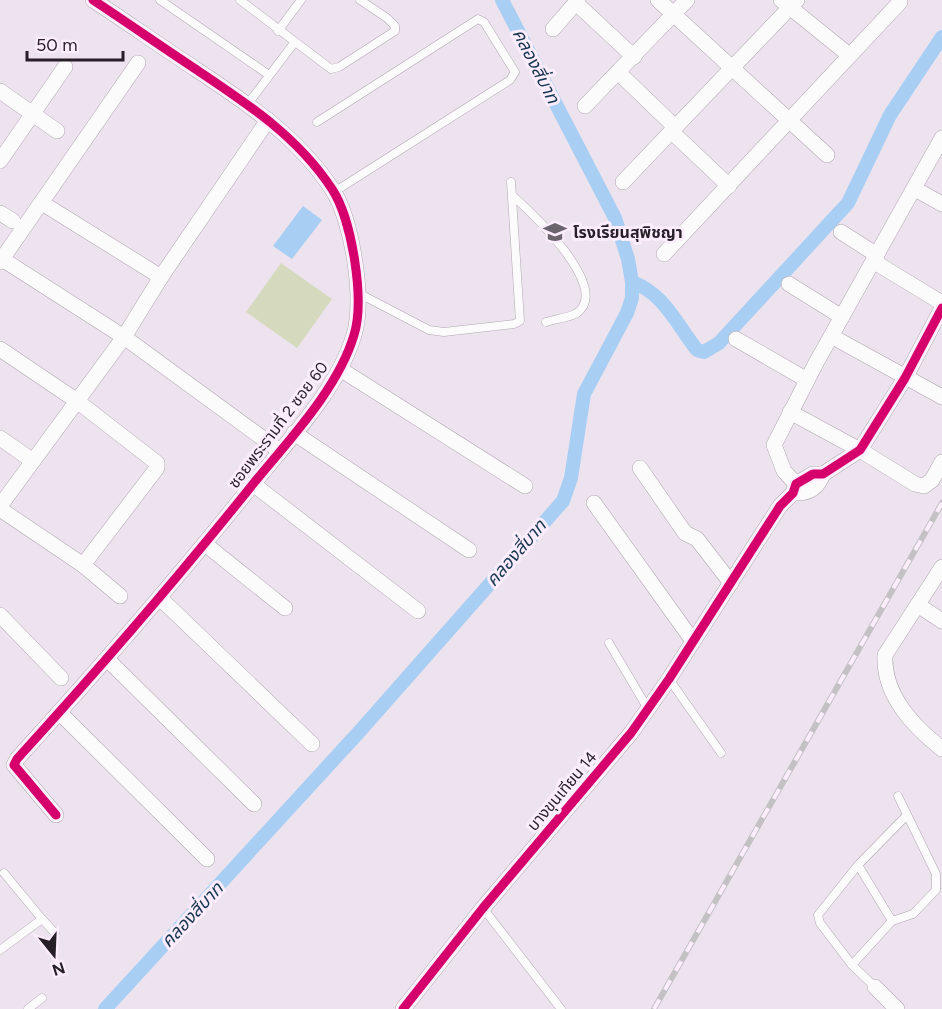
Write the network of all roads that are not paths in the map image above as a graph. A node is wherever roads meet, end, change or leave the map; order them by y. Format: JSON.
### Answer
{"nodes":[{"id":1,"x":93,"y":0,"type":"edge"},
{"id":2,"x":160,"y":0,"type":"edge"},
{"id":3,"x":240,"y":0,"type":"edge"},
{"id":4,"x":301,"y":0,"type":"edge"},
{"id":5,"x":360,"y":0,"type":"edge"},
{"id":6,"x":658,"y":0,"type":"edge"},
{"id":7,"x":687,"y":0,"type":"edge"},
{"id":8,"x":577,"y":1,"type":"edge"},
{"id":9,"x":789,"y":2,"type":"edge"},
{"id":10,"x":900,"y":2,"type":"dead end"},
{"id":11,"x":673,"y":15,"type":"junction"},
{"id":12,"x":553,"y":29,"type":"dead end"},
{"id":13,"x":278,"y":31,"type":"junction"},
{"id":14,"x":294,"y":43,"type":"junction"},
{"id":15,"x":849,"y":55,"type":"junction"},
{"id":16,"x":634,"y":57,"type":"junction"},
{"id":17,"x":138,"y":63,"type":"dead end"},
{"id":18,"x":65,"y":67,"type":"dead end"},
{"id":19,"x":731,"y":69,"type":"junction"},
{"id":20,"x":619,"y":73,"type":"junction"},
{"id":21,"x":269,"y":75,"type":"junction"},
{"id":22,"x":0,"y":91,"type":"edge"},
{"id":23,"x":247,"y":105,"type":"junction"},
{"id":24,"x":585,"y":106,"type":"dead end"},
{"id":25,"x":32,"y":114,"type":"junction"},
{"id":26,"x":268,"y":120,"type":"junction"},
{"id":27,"x":788,"y":121,"type":"junction"},
{"id":28,"x":317,"y":122,"type":"dead end"},
{"id":29,"x":674,"y":129,"type":"junction"},
{"id":30,"x":57,"y":131,"type":"dead end"},
{"id":31,"x":942,"y":138,"type":"edge"},
{"id":32,"x":826,"y":155,"type":"dead end"},
{"id":33,"x":0,"y":161,"type":"edge"},
{"id":34,"x":511,"y":182,"type":"dead end"},
{"id":35,"x":623,"y":182,"type":"dead end"},
{"id":36,"x":729,"y":186,"type":"junction"},
{"id":37,"x":915,"y":189,"type":"junction"},
{"id":38,"x":334,"y":192,"type":"junction"},
{"id":39,"x":512,"y":195,"type":"junction"},
{"id":40,"x":42,"y":203,"type":"junction"},
{"id":41,"x":942,"y":204,"type":"edge"},
{"id":42,"x":841,"y":232,"type":"dead end"},
{"id":43,"x":664,"y":254,"type":"dead end"},
{"id":44,"x":875,"y":258,"type":"junction"},
{"id":45,"x":1,"y":261,"type":"edge"},
{"id":46,"x":161,"y":278,"type":"junction"},
{"id":47,"x":789,"y":284,"type":"dead end"},
{"id":48,"x":360,"y":294,"type":"junction"},
{"id":49,"x":942,"y":303,"type":"edge"},
{"id":50,"x":942,"y":308,"type":"edge"},
{"id":51,"x":843,"y":317,"type":"junction"},
{"id":52,"x":546,"y":322,"type":"dead end"},
{"id":53,"x":124,"y":337,"type":"junction"},
{"id":54,"x":833,"y":337,"type":"junction"},
{"id":55,"x":736,"y":339,"type":"dead end"},
{"id":56,"x":0,"y":349,"type":"edge"},
{"id":57,"x":340,"y":369,"type":"junction"},
{"id":58,"x":905,"y":378,"type":"junction"},
{"id":59,"x":807,"y":380,"type":"junction"},
{"id":60,"x":942,"y":397,"type":"edge"},
{"id":61,"x":77,"y":401,"type":"junction"},
{"id":62,"x":790,"y":412,"type":"junction"},
{"id":63,"x":294,"y":433,"type":"junction"},
{"id":64,"x":0,"y":438,"type":"edge"},
{"id":65,"x":860,"y":450,"type":"junction"},
{"id":66,"x":280,"y":451,"type":"junction"},
{"id":67,"x":33,"y":461,"type":"junction"},
{"id":68,"x":942,"y":462,"type":"edge"},
{"id":69,"x":640,"y":468,"type":"dead end"},
{"id":70,"x":253,"y":484,"type":"junction"},
{"id":71,"x":525,"y":486,"type":"dead end"},
{"id":72,"x":789,"y":495,"type":"junction"},
{"id":73,"x":594,"y":503,"type":"dead end"},
{"id":74,"x":0,"y":508,"type":"edge"},
{"id":75,"x":205,"y":544,"type":"junction"},
{"id":76,"x":469,"y":550,"type":"dead end"},
{"id":77,"x":83,"y":565,"type":"junction"},
{"id":78,"x":942,"y":567,"type":"edge"},
{"id":79,"x":731,"y":583,"type":"junction"},
{"id":80,"x":120,"y":596,"type":"dead end"},
{"id":81,"x":161,"y":598,"type":"junction"},
{"id":82,"x":918,"y":605,"type":"junction"},
{"id":83,"x":285,"y":608,"type":"dead end"},
{"id":84,"x":418,"y":611,"type":"dead end"},
{"id":85,"x":942,"y":621,"type":"edge"},
{"id":86,"x":2,"y":623,"type":"edge"},
{"id":87,"x":693,"y":641,"type":"junction"},
{"id":88,"x":609,"y":644,"type":"dead end"},
{"id":89,"x":108,"y":660,"type":"junction"},
{"id":90,"x":61,"y":678,"type":"dead end"},
{"id":91,"x":669,"y":679,"type":"junction"},
{"id":92,"x":648,"y":709,"type":"junction"},
{"id":93,"x":60,"y":712,"type":"junction"},
{"id":94,"x":312,"y":744,"type":"dead end"},
{"id":95,"x":942,"y":749,"type":"edge"},
{"id":96,"x":721,"y":753,"type":"dead end"},
{"id":97,"x":898,"y":796,"type":"dead end"},
{"id":98,"x":254,"y":804,"type":"dead end"},
{"id":99,"x":56,"y":815,"type":"dead end"},
{"id":100,"x":907,"y":815,"type":"junction"},
{"id":101,"x":207,"y":859,"type":"dead end"},
{"id":102,"x":858,"y":865,"type":"junction"},
{"id":103,"x":4,"y":873,"type":"dead end"},
{"id":104,"x":483,"y":908,"type":"junction"},
{"id":105,"x":42,"y":919,"type":"junction"},
{"id":106,"x":892,"y":921,"type":"junction"},
{"id":107,"x":55,"y":933,"type":"dead end"},
{"id":108,"x":0,"y":950,"type":"edge"},
{"id":109,"x":852,"y":965,"type":"junction"},
{"id":110,"x":875,"y":987,"type":"joint"},
{"id":111,"x":42,"y":998,"type":"dead end"},
{"id":112,"x":28,"y":1009,"type":"edge"},
{"id":113,"x":403,"y":1009,"type":"edge"},
{"id":114,"x":561,"y":1009,"type":"edge"},
{"id":115,"x":897,"y":1009,"type":"edge"}],
"edges":[{"from":1,"to":23,"type":"street","name":"ซอยพระรามที่ 2 ซอย 60"},
{"from":2,"to":21,"type":"lane"},
{"from":3,"to":13,"type":"lane"},
{"from":4,"to":13,"type":"lane"},
{"from":5,"to":14,"type":"lane"},
{"from":6,"to":11,"type":"street"},
{"from":7,"to":11,"type":"street"},
{"from":8,"to":12,"type":"street"},
{"from":8,"to":16,"type":"street"},
{"from":9,"to":15,"type":"street"},
{"from":9,"to":19,"type":"street"},
{"from":10,"to":15,"type":"street"},
{"from":11,"to":16,"type":"street"},
{"from":11,"to":19,"type":"street"},
{"from":13,"to":14,"type":"lane"},
{"from":14,"to":21,"type":"lane"},
{"from":15,"to":27,"type":"street"},
{"from":16,"to":20,"type":"street"},
{"from":17,"to":40,"type":"street"},
{"from":18,"to":25,"type":"street"},
{"from":19,"to":27,"type":"street"},
{"from":19,"to":29,"type":"street"},
{"from":20,"to":24,"type":"street"},
{"from":20,"to":29,"type":"street"},
{"from":21,"to":23,"type":"lane"},
{"from":22,"to":25,"type":"street"},
{"from":23,"to":26,"type":"street","name":"ซอยพระรามที่ 2 ซอย 60"},
{"from":25,"to":30,"type":"street"},
{"from":25,"to":33,"type":"street"},
{"from":26,"to":38,"type":"street","name":"ซอยพระรามที่ 2 ซอย 60"},
{"from":26,"to":46,"type":"street"},
{"from":27,"to":32,"type":"street"},
{"from":27,"to":36,"type":"street"},
{"from":28,"to":38,"type":"lane"},
{"from":29,"to":35,"type":"street"},
{"from":29,"to":36,"type":"street"},
{"from":31,"to":37,"type":"street"},
{"from":34,"to":39,"type":"lane"},
{"from":36,"to":43,"type":"street"},
{"from":37,"to":41,"type":"street"},
{"from":37,"to":44,"type":"street"},
{"from":38,"to":48,"type":"street","name":"ซอยพระรามที่ 2 ซอย 60"},
{"from":39,"to":48,"type":"lane"},
{"from":39,"to":52,"type":"lane"},
{"from":40,"to":45,"type":"street"},
{"from":40,"to":46,"type":"street"},
{"from":42,"to":44,"type":"street"},
{"from":44,"to":49,"type":"street"},
{"from":44,"to":51,"type":"street"},
{"from":45,"to":53,"type":"street"},
{"from":46,"to":53,"type":"street"},
{"from":47,"to":51,"type":"street"},
{"from":48,"to":57,"type":"street","name":"ซอยพระรามที่ 2 ซอย 60"},
{"from":50,"to":58,"type":"street"},
{"from":51,"to":54,"type":"street"},
{"from":53,"to":61,"type":"street"},
{"from":53,"to":66,"type":"street"},
{"from":54,"to":58,"type":"street"},
{"from":54,"to":59,"type":"street"},
{"from":55,"to":59,"type":"street"},
{"from":56,"to":61,"type":"street"},
{"from":57,"to":63,"type":"street","name":"ซอยพระรามที่ 2 ซอย 60"},
{"from":57,"to":71,"type":"street"},
{"from":58,"to":60,"type":"street"},
{"from":58,"to":65,"type":"street"},
{"from":59,"to":62,"type":"street"},
{"from":61,"to":67,"type":"street"},
{"from":61,"to":77,"type":"street"},
{"from":62,"to":65,"type":"street"},
{"from":62,"to":72,"type":"street"},
{"from":63,"to":66,"type":"street","name":"ซอยพระรามที่ 2 ซอย 60"},
{"from":63,"to":76,"type":"street"},
{"from":64,"to":67,"type":"street"},
{"from":65,"to":68,"type":"street"},
{"from":65,"to":72,"type":"street"},
{"from":66,"to":70,"type":"street","name":"ซอยพระรามที่ 2 ซอย 60"},
{"from":67,"to":74,"type":"street"},
{"from":69,"to":79,"type":"street"},
{"from":70,"to":75,"type":"street","name":"ซอยพระรามที่ 2 ซอย 60"},
{"from":70,"to":84,"type":"street"},
{"from":72,"to":79,"type":"street","name":"บางขุนเทียน 14"},
{"from":73,"to":87,"type":"street"},
{"from":74,"to":77,"type":"street"},
{"from":75,"to":81,"type":"street","name":"ซอยพระรามที่ 2 ซอย 60"},
{"from":75,"to":83,"type":"street"},
{"from":77,"to":80,"type":"street"},
{"from":78,"to":82,"type":"street"},
{"from":79,"to":87,"type":"street","name":"บางขุนเทียน 14"},
{"from":81,"to":89,"type":"street","name":"ซอยพระรามที่ 2 ซอย 60"},
{"from":81,"to":94,"type":"street"},
{"from":82,"to":85,"type":"street"},
{"from":82,"to":95,"type":"street"},
{"from":86,"to":90,"type":"street"},
{"from":87,"to":91,"type":"street","name":"บางขุนเทียน 14"},
{"from":88,"to":92,"type":"lane"},
{"from":89,"to":93,"type":"street","name":"ซอยพระรามที่ 2 ซอย 60"},
{"from":89,"to":98,"type":"street"},
{"from":91,"to":92,"type":"street","name":"บางขุนเทียน 14"},
{"from":91,"to":96,"type":"lane"},
{"from":92,"to":104,"type":"street","name":"บางขุนเทียน 14"},
{"from":93,"to":99,"type":"street","name":"ซอยพระรามที่ 2 ซอย 60"},
{"from":93,"to":101,"type":"street"},
{"from":97,"to":100,"type":"lane"},
{"from":100,"to":102,"type":"lane"},
{"from":100,"to":106,"type":"lane"},
{"from":102,"to":106,"type":"lane"},
{"from":102,"to":109,"type":"lane"},
{"from":103,"to":105,"type":"lane"},
{"from":104,"to":113,"type":"street","name":"บางขุนเทียน 14"},
{"from":104,"to":114,"type":"lane"},
{"from":105,"to":107,"type":"lane"},
{"from":105,"to":108,"type":"lane"},
{"from":106,"to":109,"type":"lane"},
{"from":109,"to":110,"type":"lane"},
{"from":110,"to":115,"type":"street"},
{"from":111,"to":112,"type":"lane"}]}
